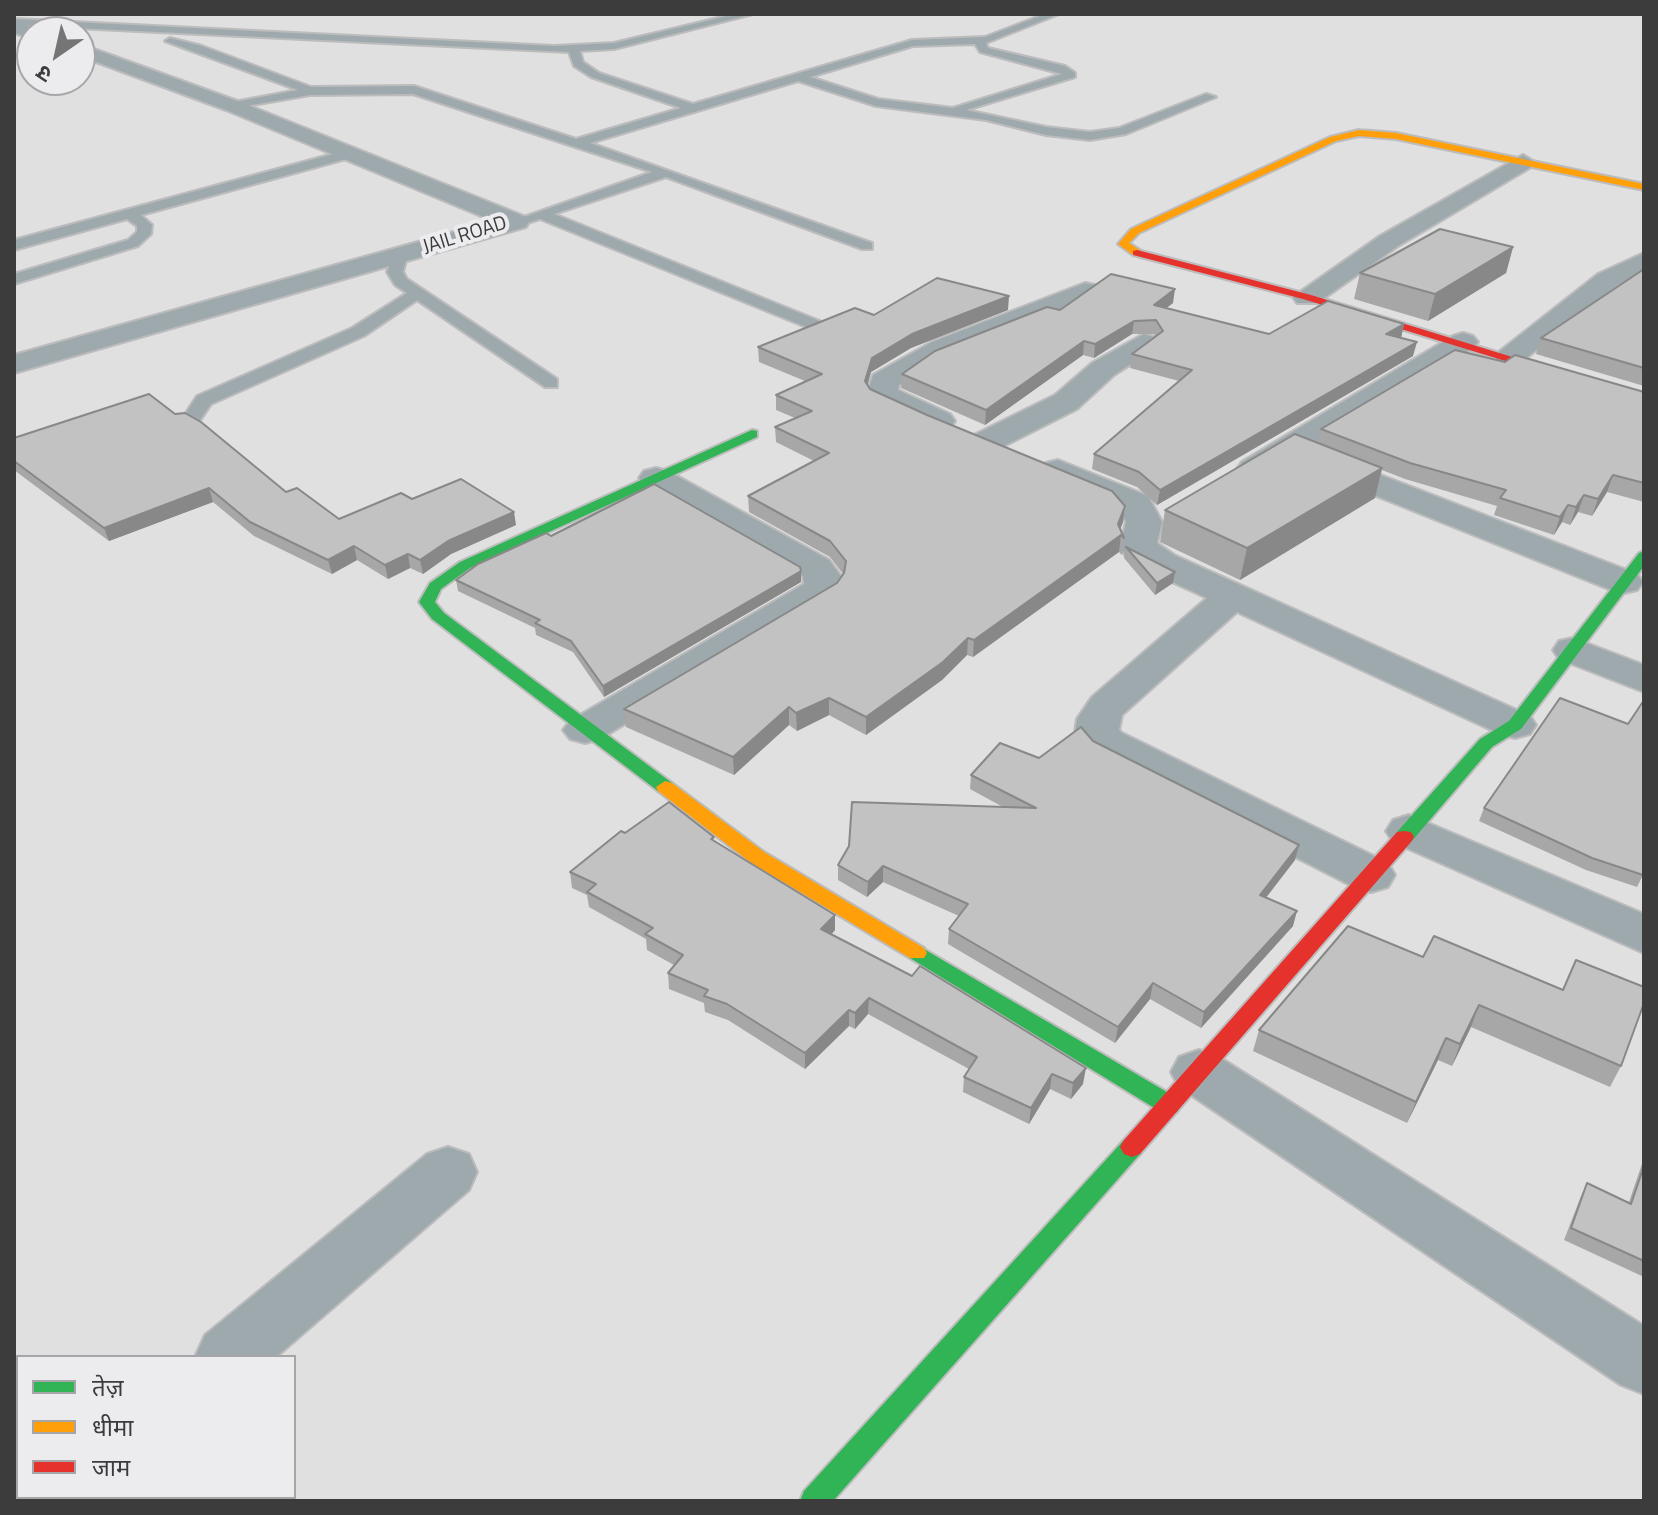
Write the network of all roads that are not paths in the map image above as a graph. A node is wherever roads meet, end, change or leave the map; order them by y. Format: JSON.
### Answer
{"nodes":[{"id":1,"x":748,"y":14,"type":"edge"},
{"id":2,"x":1054,"y":14,"type":"edge"},
{"id":3,"x":14,"y":25,"type":"edge"},
{"id":4,"x":150,"y":29,"type":"junction"},
{"id":5,"x":979,"y":41,"type":"junction"},
{"id":6,"x":574,"y":48,"type":"junction"},
{"id":7,"x":96,"y":56,"type":"edge"},
{"id":8,"x":795,"y":76,"type":"junction"},
{"id":9,"x":310,"y":91,"type":"junction"},
{"id":10,"x":1210,"y":97,"type":"dead end"},
{"id":11,"x":233,"y":106,"type":"junction"},
{"id":12,"x":690,"y":107,"type":"junction"},
{"id":13,"x":948,"y":112,"type":"junction"},
{"id":14,"x":579,"y":142,"type":"junction"},
{"id":15,"x":348,"y":154,"type":"junction"},
{"id":16,"x":1523,"y":162,"type":"junction"},
{"id":17,"x":666,"y":172,"type":"junction"},
{"id":18,"x":1644,"y":187,"type":"edge"},
{"id":19,"x":129,"y":213,"type":"junction"},
{"id":20,"x":541,"y":214,"type":"junction"},
{"id":21,"x":517,"y":222,"type":"junction"},
{"id":22,"x":14,"y":245,"type":"edge"},
{"id":23,"x":867,"y":246,"type":"dead end"},
{"id":24,"x":399,"y":256,"type":"junction"},
{"id":25,"x":1644,"y":261,"type":"edge"},
{"id":26,"x":14,"y":279,"type":"edge"},
{"id":27,"x":1085,"y":291,"type":"edge"},
{"id":28,"x":416,"y":294,"type":"junction"},
{"id":29,"x":1307,"y":297,"type":"junction"},
{"id":30,"x":816,"y":326,"type":"edge"},
{"id":31,"x":1463,"y":342,"type":"junction"},
{"id":32,"x":1144,"y":343,"type":"edge"},
{"id":33,"x":1510,"y":357,"type":"junction"},
{"id":34,"x":14,"y":364,"type":"edge"},
{"id":35,"x":551,"y":383,"type":"dead end"},
{"id":36,"x":1644,"y":399,"type":"edge"},
{"id":37,"x":191,"y":419,"type":"edge"},
{"id":38,"x":752,"y":434,"type":"dead end"},
{"id":39,"x":988,"y":441,"type":"junction"},
{"id":40,"x":1289,"y":449,"type":"junction"},
{"id":41,"x":656,"y":478,"type":"junction"},
{"id":42,"x":1223,"y":487,"type":"edge"},
{"id":43,"x":1634,"y":569,"type":"edge"},
{"id":44,"x":1233,"y":595,"type":"junction"},
{"id":45,"x":1573,"y":650,"type":"junction"},
{"id":46,"x":1644,"y":680,"type":"edge"},
{"id":47,"x":1515,"y":725,"type":"junction"},
{"id":48,"x":585,"y":730,"type":"junction"},
{"id":49,"x":1409,"y":831,"type":"junction"},
{"id":50,"x":1371,"y":875,"type":"junction"},
{"id":51,"x":1644,"y":935,"type":"edge"},
{"id":52,"x":1184,"y":1088,"type":"junction"},
{"id":53,"x":448,"y":1172,"type":"dead end"},
{"id":54,"x":230,"y":1355,"type":"edge"},
{"id":55,"x":1644,"y":1363,"type":"edge"},
{"id":56,"x":814,"y":1501,"type":"edge"}],
"edges":[{"from":1,"to":6,"type":"lane"},
{"from":2,"to":5,"type":"lane"},
{"from":3,"to":4,"type":"lane"},
{"from":4,"to":6,"type":"lane"},
{"from":4,"to":9,"type":"lane"},
{"from":5,"to":8,"type":"lane"},
{"from":5,"to":13,"type":"lane"},
{"from":6,"to":12,"type":"lane"},
{"from":7,"to":11,"type":"street","name":"JAIL ROAD"},
{"from":8,"to":12,"type":"lane"},
{"from":8,"to":13,"type":"lane"},
{"from":9,"to":11,"type":"lane"},
{"from":9,"to":14,"type":"lane"},
{"from":10,"to":13,"type":"lane"},
{"from":11,"to":15,"type":"street","name":"JAIL ROAD"},
{"from":12,"to":14,"type":"lane"},
{"from":14,"to":17,"type":"lane"},
{"from":15,"to":19,"type":"lane"},
{"from":15,"to":21,"type":"street","name":"JAIL ROAD"},
{"from":16,"to":18,"type":"street"},
{"from":16,"to":29,"type":"street"},
{"from":16,"to":29,"type":"street"},
{"from":17,"to":20,"type":"lane"},
{"from":17,"to":23,"type":"lane"},
{"from":19,"to":22,"type":"lane"},
{"from":19,"to":26,"type":"lane"},
{"from":20,"to":21,"type":"lane"},
{"from":20,"to":30,"type":"lane"},
{"from":21,"to":24,"type":"street","name":"JAIL ROAD"},
{"from":24,"to":28,"type":"lane"},
{"from":24,"to":34,"type":"street","name":"JAIL ROAD"},
{"from":25,"to":33,"type":"street"},
{"from":27,"to":39,"type":"street"},
{"from":28,"to":35,"type":"lane"},
{"from":28,"to":37,"type":"lane"},
{"from":29,"to":31,"type":"street"},
{"from":31,"to":33,"type":"street"},
{"from":31,"to":40,"type":"street"},
{"from":32,"to":39,"type":"street"},
{"from":33,"to":36,"type":"street"},
{"from":38,"to":41,"type":"street"},
{"from":39,"to":44,"type":"street"},
{"from":40,"to":42,"type":"street"},
{"from":40,"to":43,"type":"street"},
{"from":41,"to":48,"type":"street"},
{"from":41,"to":48,"type":"street"},
{"from":43,"to":45,"type":"street"},
{"from":44,"to":47,"type":"street"},
{"from":44,"to":50,"type":"street"},
{"from":45,"to":46,"type":"street"},
{"from":45,"to":47,"type":"street"},
{"from":47,"to":49,"type":"street"},
{"from":48,"to":52,"type":"street"},
{"from":49,"to":50,"type":"street"},
{"from":49,"to":51,"type":"street"},
{"from":50,"to":52,"type":"street"},
{"from":52,"to":55,"type":"street"},
{"from":52,"to":56,"type":"street"},
{"from":53,"to":54,"type":"street"}]}
